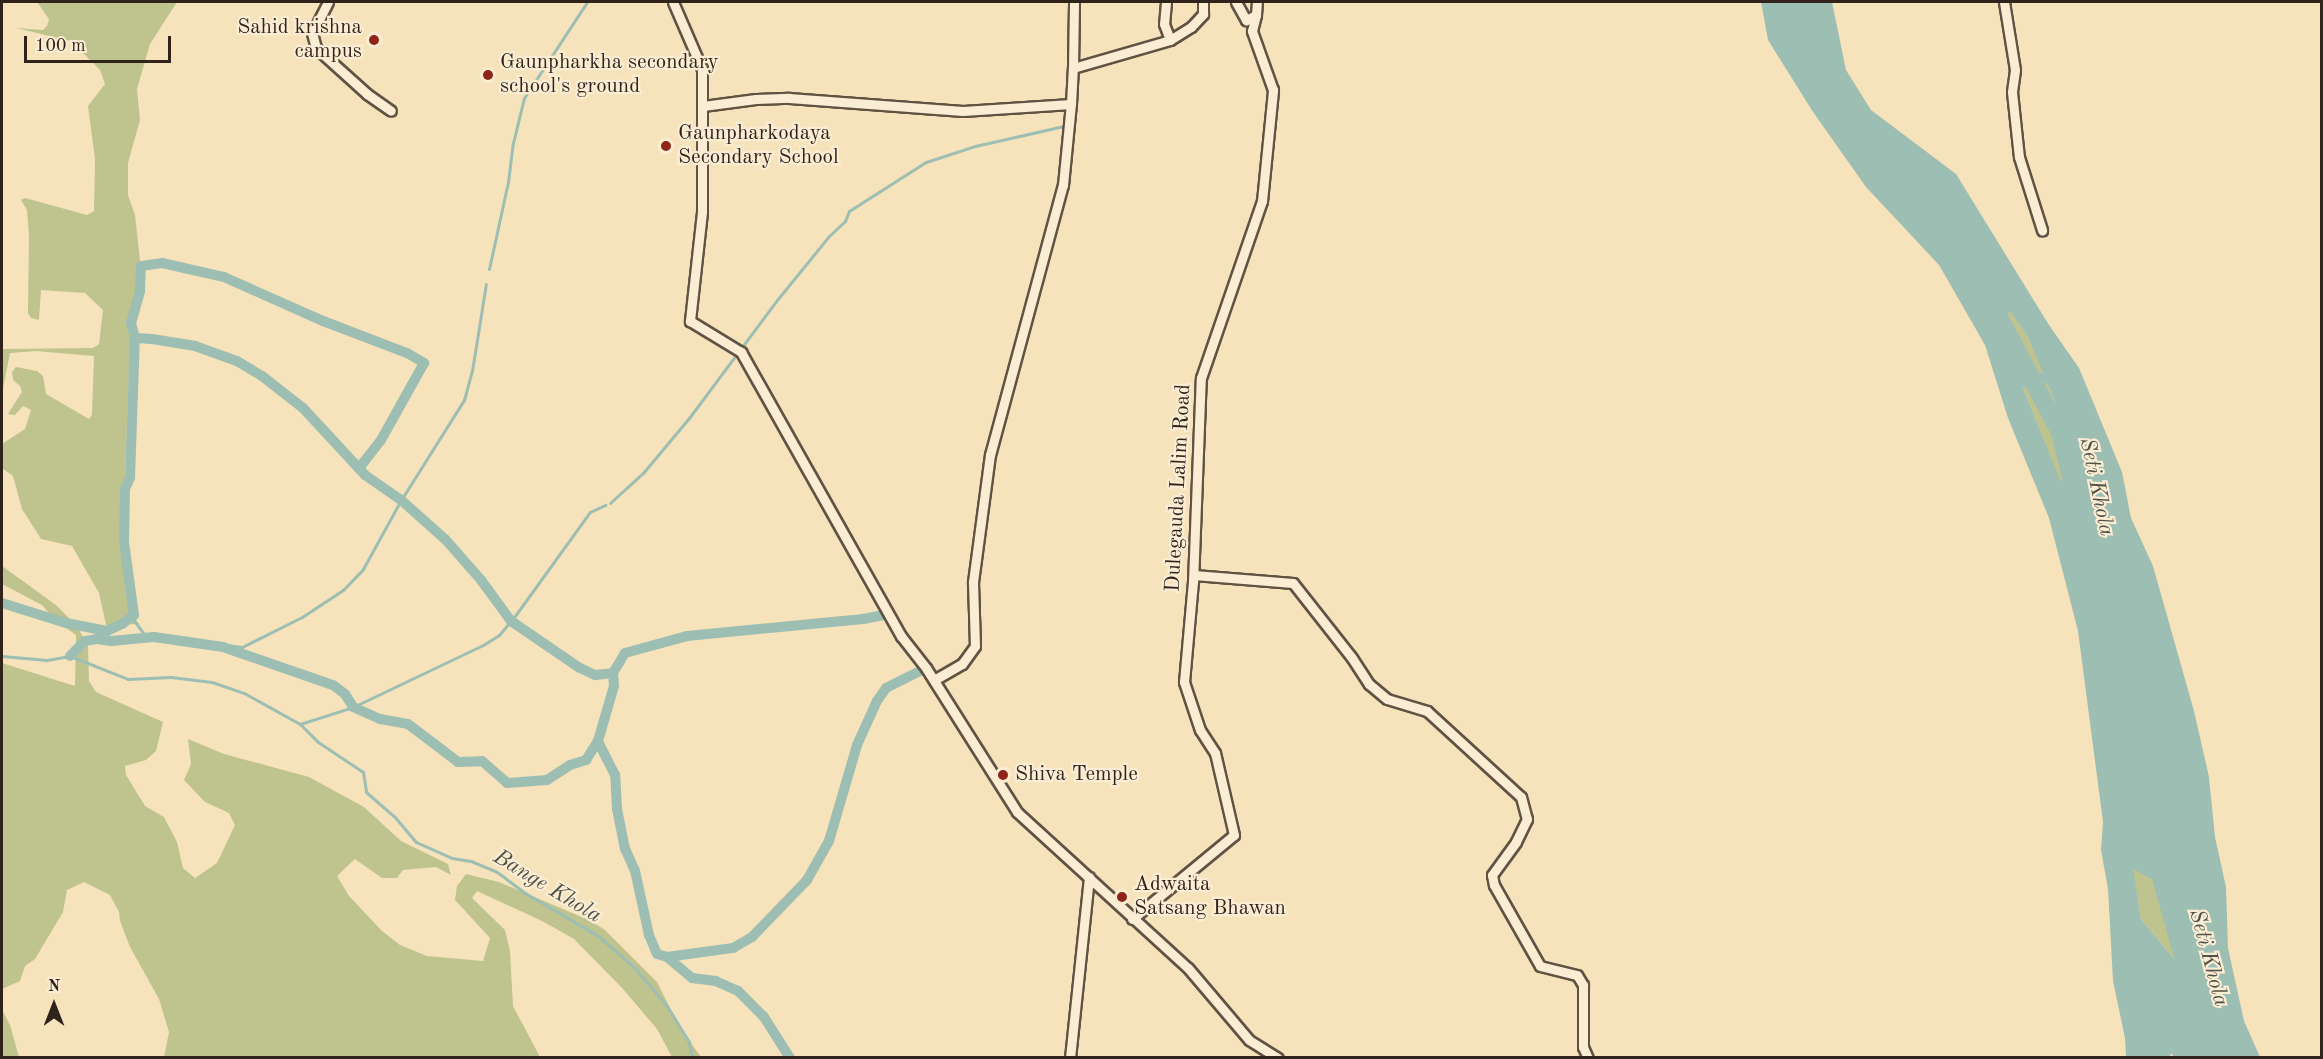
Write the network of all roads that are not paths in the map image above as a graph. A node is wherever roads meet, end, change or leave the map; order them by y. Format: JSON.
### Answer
{"nodes":[{"id":1,"x":328,"y":2,"type":"edge"},
{"id":2,"x":674,"y":2,"type":"edge"},
{"id":3,"x":1074,"y":2,"type":"edge"},
{"id":4,"x":1166,"y":2,"type":"edge"},
{"id":5,"x":1203,"y":2,"type":"edge"},
{"id":6,"x":1236,"y":2,"type":"edge"},
{"id":7,"x":1257,"y":2,"type":"edge"},
{"id":8,"x":2004,"y":2,"type":"edge"},
{"id":9,"x":1256,"y":15,"type":"junction"},
{"id":10,"x":1170,"y":40,"type":"junction"},
{"id":11,"x":1073,"y":68,"type":"junction"},
{"id":12,"x":1071,"y":104,"type":"junction"},
{"id":13,"x":703,"y":106,"type":"junction"},
{"id":14,"x":391,"y":111,"type":"dead end"},
{"id":15,"x":2042,"y":230,"type":"dead end"},
{"id":16,"x":1194,"y":575,"type":"junction"},
{"id":17,"x":934,"y":680,"type":"junction"},
{"id":18,"x":1089,"y":877,"type":"junction"},
{"id":19,"x":1132,"y":918,"type":"junction"},
{"id":20,"x":1071,"y":1058,"type":"edge"},
{"id":21,"x":1278,"y":1058,"type":"edge"},
{"id":22,"x":1588,"y":1058,"type":"edge"}],
"edges":[{"from":1,"to":14,"type":"street"},
{"from":2,"to":13,"type":"street"},
{"from":3,"to":11,"type":"street"},
{"from":4,"to":10,"type":"street"},
{"from":5,"to":10,"type":"street"},
{"from":6,"to":9,"type":"street"},
{"from":7,"to":9,"type":"street","name":"Dulegauda Lalim Road"},
{"from":8,"to":15,"type":"street"},
{"from":9,"to":16,"type":"street","name":"Dulegauda Lalim Road"},
{"from":10,"to":11,"type":"street"},
{"from":11,"to":12,"type":"street"},
{"from":12,"to":13,"type":"street"},
{"from":12,"to":17,"type":"street"},
{"from":13,"to":17,"type":"street"},
{"from":16,"to":19,"type":"street","name":"Dulegauda Lalim Road"},
{"from":16,"to":22,"type":"street"},
{"from":17,"to":18,"type":"street"},
{"from":18,"to":19,"type":"street"},
{"from":18,"to":20,"type":"street"},
{"from":19,"to":21,"type":"street"}]}
